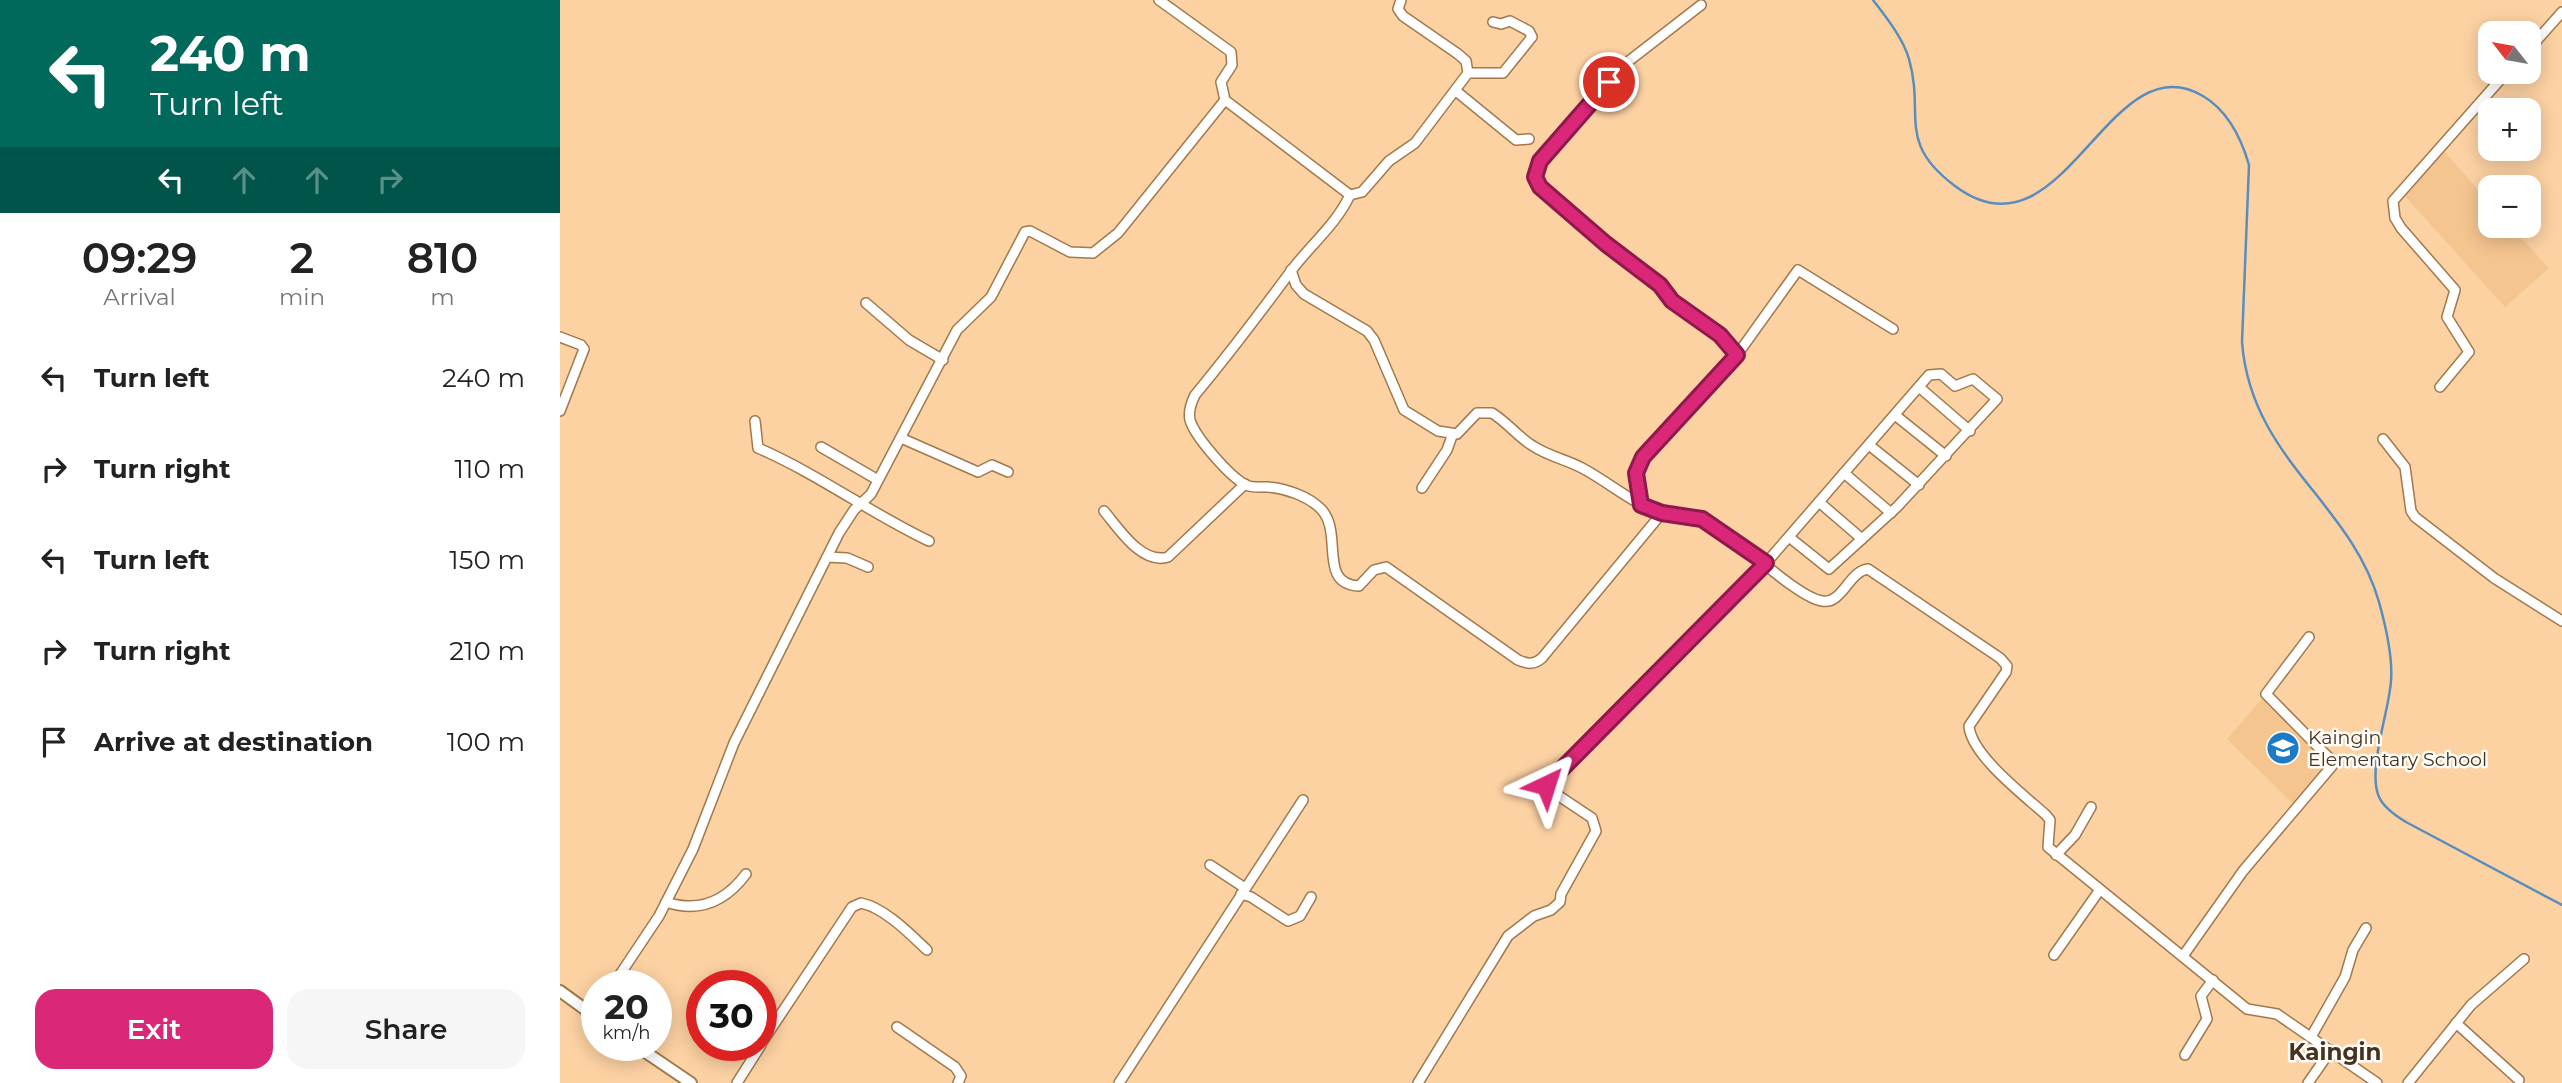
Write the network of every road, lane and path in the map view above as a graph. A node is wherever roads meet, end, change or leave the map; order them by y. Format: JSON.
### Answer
{"nodes":[{"id":1,"x":1159,"y":0,"type":"edge"},
{"id":2,"x":1401,"y":0,"type":"edge"},
{"id":3,"x":1701,"y":5,"type":"dead end"},
{"id":4,"x":2562,"y":12,"type":"edge"},
{"id":5,"x":1493,"y":22,"type":"dead end"},
{"id":6,"x":2541,"y":36,"type":"edge"},
{"id":7,"x":1468,"y":74,"type":"junction"},
{"id":8,"x":2496,"y":84,"type":"edge"},
{"id":9,"x":1456,"y":92,"type":"junction"},
{"id":10,"x":1225,"y":100,"type":"junction"},
{"id":11,"x":1529,"y":139,"type":"dead end"},
{"id":12,"x":1350,"y":195,"type":"junction"},
{"id":13,"x":1291,"y":270,"type":"junction"},
{"id":14,"x":866,"y":303,"type":"dead end"},
{"id":15,"x":1893,"y":330,"type":"dead end"},
{"id":16,"x":560,"y":337,"type":"edge"},
{"id":17,"x":1737,"y":355,"type":"junction"},
{"id":18,"x":943,"y":360,"type":"junction"},
{"id":19,"x":1919,"y":387,"type":"junction"},
{"id":20,"x":2440,"y":387,"type":"dead end"},
{"id":21,"x":560,"y":411,"type":"edge"},
{"id":22,"x":1895,"y":415,"type":"junction"},
{"id":23,"x":755,"y":421,"type":"dead end"},
{"id":24,"x":1970,"y":431,"type":"junction"},
{"id":25,"x":1452,"y":436,"type":"junction"},
{"id":26,"x":901,"y":438,"type":"junction"},
{"id":27,"x":2383,"y":439,"type":"dead end"},
{"id":28,"x":1869,"y":445,"type":"junction"},
{"id":29,"x":821,"y":447,"type":"dead end"},
{"id":30,"x":1946,"y":456,"type":"junction"},
{"id":31,"x":1008,"y":472,"type":"dead end"},
{"id":32,"x":1844,"y":473,"type":"junction"},
{"id":33,"x":878,"y":480,"type":"junction"},
{"id":34,"x":1245,"y":484,"type":"junction"},
{"id":35,"x":1919,"y":485,"type":"junction"},
{"id":36,"x":1422,"y":488,"type":"dead end"},
{"id":37,"x":1819,"y":502,"type":"junction"},
{"id":38,"x":1641,"y":505,"type":"junction"},
{"id":39,"x":861,"y":506,"type":"junction"},
{"id":40,"x":1104,"y":511,"type":"dead end"},
{"id":41,"x":1662,"y":513,"type":"junction"},
{"id":42,"x":1891,"y":513,"type":"junction"},
{"id":43,"x":1789,"y":537,"type":"junction"},
{"id":44,"x":1862,"y":539,"type":"junction"},
{"id":45,"x":929,"y":541,"type":"dead end"},
{"id":46,"x":827,"y":557,"type":"junction"},
{"id":47,"x":1766,"y":563,"type":"junction"},
{"id":48,"x":868,"y":567,"type":"dead end"},
{"id":49,"x":2562,"y":621,"type":"edge"},
{"id":50,"x":2309,"y":637,"type":"dead end"},
{"id":51,"x":1303,"y":800,"type":"dead end"},
{"id":52,"x":2091,"y":807,"type":"dead end"},
{"id":53,"x":2056,"y":855,"type":"junction"},
{"id":54,"x":1210,"y":865,"type":"dead end"},
{"id":55,"x":746,"y":874,"type":"dead end"},
{"id":56,"x":1243,"y":891,"type":"junction"},
{"id":57,"x":2099,"y":891,"type":"junction"},
{"id":58,"x":1311,"y":897,"type":"dead end"},
{"id":59,"x":666,"y":902,"type":"junction"},
{"id":60,"x":2366,"y":928,"type":"dead end"},
{"id":61,"x":927,"y":950,"type":"dead end"},
{"id":62,"x":2054,"y":954,"type":"dead end"},
{"id":63,"x":2183,"y":956,"type":"junction"},
{"id":64,"x":2524,"y":958,"type":"dead end"},
{"id":65,"x":623,"y":970,"type":"edge"},
{"id":66,"x":2213,"y":979,"type":"junction"},
{"id":67,"x":560,"y":991,"type":"edge"},
{"id":68,"x":581,"y":1005,"type":"edge"},
{"id":69,"x":777,"y":1020,"type":"edge"},
{"id":70,"x":2456,"y":1023,"type":"junction"},
{"id":71,"x":897,"y":1027,"type":"dead end"},
{"id":72,"x":2311,"y":1037,"type":"junction"},
{"id":73,"x":2331,"y":1051,"type":"junction"},
{"id":74,"x":2185,"y":1055,"type":"dead end"},
{"id":75,"x":659,"y":1061,"type":"edge"},
{"id":76,"x":751,"y":1061,"type":"edge"},
{"id":77,"x":2519,"y":1080,"type":"dead end"},
{"id":78,"x":691,"y":1083,"type":"edge"},
{"id":79,"x":737,"y":1083,"type":"edge"},
{"id":80,"x":958,"y":1083,"type":"edge"},
{"id":81,"x":1119,"y":1083,"type":"edge"},
{"id":82,"x":1418,"y":1083,"type":"edge"},
{"id":83,"x":2308,"y":1083,"type":"edge"},
{"id":84,"x":2377,"y":1083,"type":"edge"},
{"id":85,"x":2408,"y":1083,"type":"edge"}],
"edges":[{"from":1,"to":10,"type":"street"},
{"from":2,"to":7,"type":"street"},
{"from":3,"to":17,"type":"street"},
{"from":4,"to":6,"type":"street"},
{"from":5,"to":7,"type":"street"},
{"from":7,"to":9,"type":"street"},
{"from":8,"to":20,"type":"street"},
{"from":9,"to":11,"type":"street"},
{"from":9,"to":12,"type":"street"},
{"from":10,"to":12,"type":"street"},
{"from":10,"to":18,"type":"street"},
{"from":12,"to":13,"type":"street"},
{"from":13,"to":25,"type":"street"},
{"from":13,"to":34,"type":"street"},
{"from":14,"to":18,"type":"street"},
{"from":15,"to":17,"type":"street"},
{"from":16,"to":21,"type":"street"},
{"from":17,"to":38,"type":"street"},
{"from":18,"to":26,"type":"street"},
{"from":19,"to":22,"type":"street"},
{"from":19,"to":24,"type":"street"},
{"from":19,"to":24,"type":"street"},
{"from":22,"to":28,"type":"street"},
{"from":22,"to":30,"type":"street"},
{"from":23,"to":39,"type":"street"},
{"from":24,"to":30,"type":"street"},
{"from":25,"to":36,"type":"street"},
{"from":25,"to":38,"type":"street"},
{"from":26,"to":31,"type":"street"},
{"from":26,"to":33,"type":"street"},
{"from":27,"to":49,"type":"street"},
{"from":28,"to":32,"type":"street"},
{"from":28,"to":35,"type":"street"},
{"from":29,"to":33,"type":"street"},
{"from":30,"to":35,"type":"street"},
{"from":32,"to":37,"type":"street"},
{"from":32,"to":42,"type":"street"},
{"from":33,"to":39,"type":"street"},
{"from":34,"to":40,"type":"street"},
{"from":34,"to":41,"type":"street"},
{"from":35,"to":42,"type":"street"},
{"from":37,"to":43,"type":"street"},
{"from":37,"to":44,"type":"street"},
{"from":38,"to":41,"type":"street"},
{"from":39,"to":45,"type":"street"},
{"from":39,"to":46,"type":"street"},
{"from":41,"to":47,"type":"street"},
{"from":42,"to":44,"type":"street"},
{"from":43,"to":44,"type":"street"},
{"from":43,"to":47,"type":"street"},
{"from":46,"to":48,"type":"street"},
{"from":46,"to":59,"type":"street"},
{"from":47,"to":53,"type":"street"},
{"from":47,"to":82,"type":"street"},
{"from":50,"to":63,"type":"street"},
{"from":51,"to":56,"type":"street"},
{"from":52,"to":53,"type":"street"},
{"from":53,"to":57,"type":"street"},
{"from":54,"to":56,"type":"street"},
{"from":55,"to":59,"type":"street"},
{"from":56,"to":58,"type":"street"},
{"from":56,"to":81,"type":"street"},
{"from":57,"to":62,"type":"street"},
{"from":57,"to":63,"type":"street"},
{"from":59,"to":65,"type":"street"},
{"from":60,"to":72,"type":"street"},
{"from":61,"to":69,"type":"street"},
{"from":63,"to":66,"type":"street"},
{"from":64,"to":70,"type":"street"},
{"from":66,"to":72,"type":"street"},
{"from":66,"to":74,"type":"street"},
{"from":67,"to":68,"type":"street"},
{"from":70,"to":77,"type":"street"},
{"from":70,"to":85,"type":"street"},
{"from":71,"to":80,"type":"street"},
{"from":72,"to":73,"type":"street"},
{"from":73,"to":83,"type":"street"},
{"from":73,"to":84,"type":"street"},
{"from":75,"to":78,"type":"street"},
{"from":76,"to":79,"type":"street"}]}
